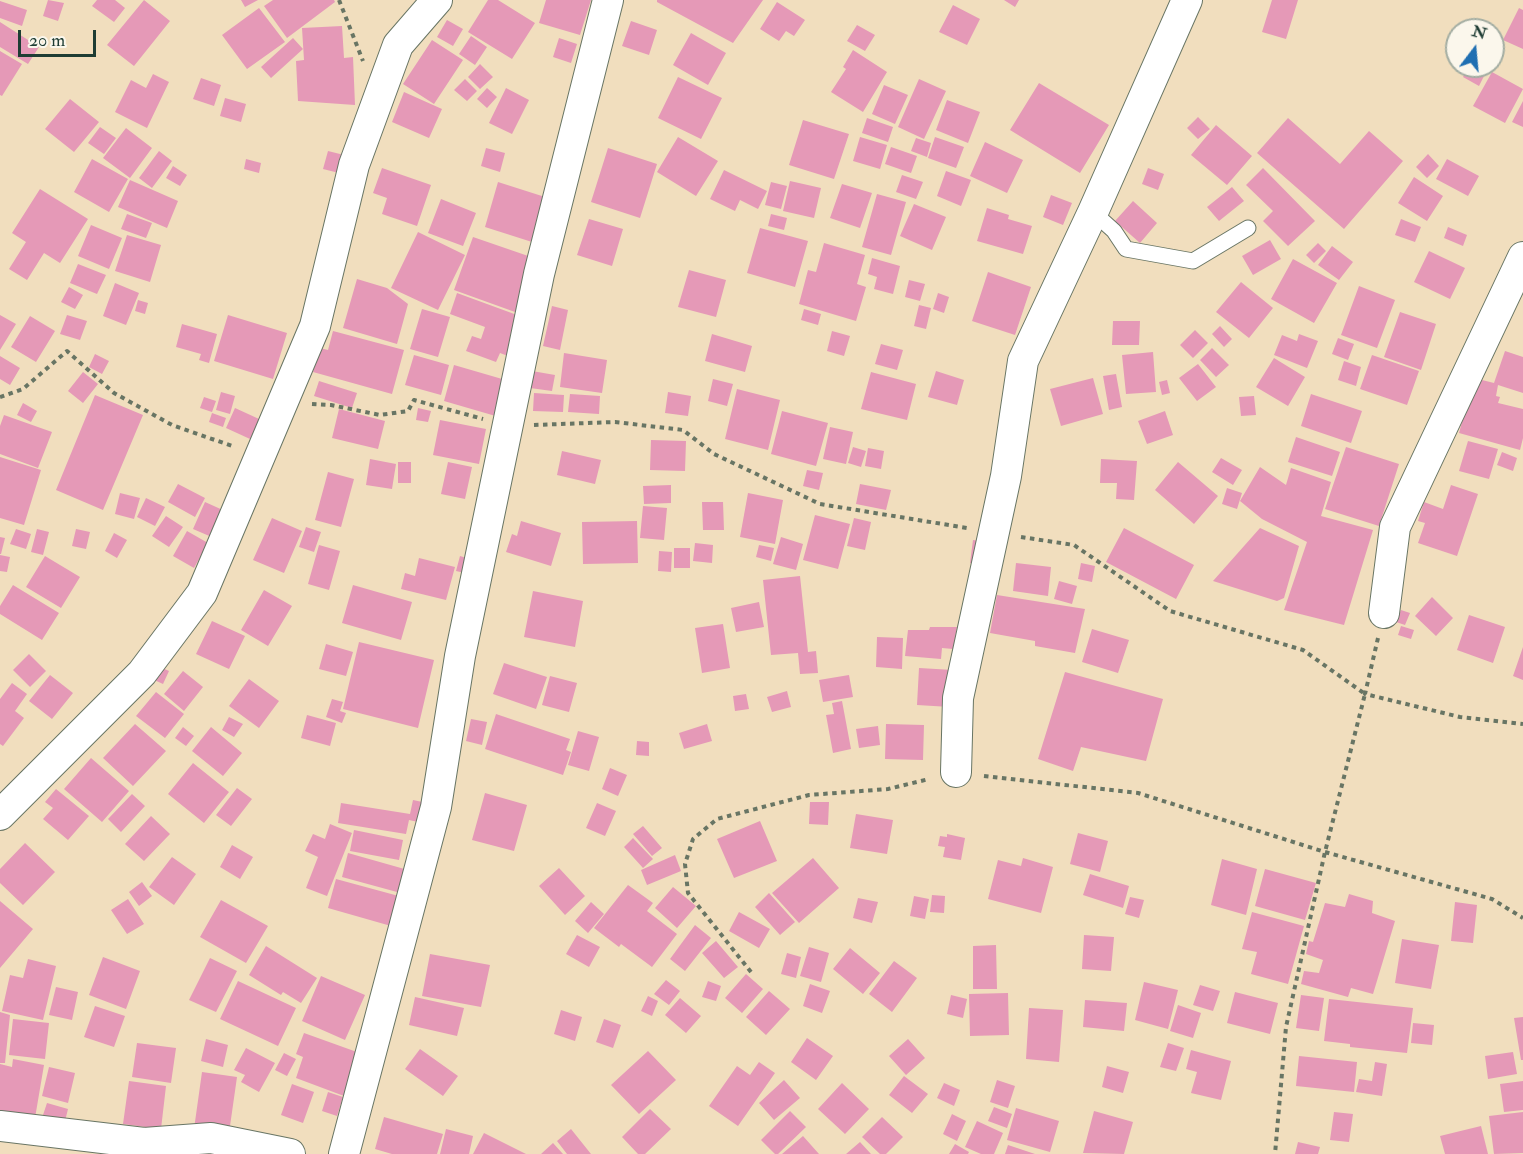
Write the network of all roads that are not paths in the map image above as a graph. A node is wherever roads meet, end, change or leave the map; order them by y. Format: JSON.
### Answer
{"nodes":[{"id":1,"x":437,"y":0,"type":"edge"},
{"id":2,"x":608,"y":0,"type":"edge"},
{"id":3,"x":1187,"y":0,"type":"edge"},
{"id":4,"x":1093,"y":212,"type":"junction"},
{"id":5,"x":1248,"y":228,"type":"dead end"},
{"id":6,"x":1523,"y":257,"type":"edge"},
{"id":7,"x":1384,"y":613,"type":"road end"},
{"id":8,"x":956,"y":772,"type":"road end"},
{"id":9,"x":0,"y":815,"type":"edge"},
{"id":10,"x":0,"y":1126,"type":"edge"},
{"id":11,"x":290,"y":1154,"type":"edge"},
{"id":12,"x":344,"y":1154,"type":"edge"}],
"edges":[{"from":1,"to":9,"type":"street"},
{"from":2,"to":12,"type":"street"},
{"from":3,"to":4,"type":"street"},
{"from":4,"to":5,"type":"lane"},
{"from":4,"to":8,"type":"street"},
{"from":6,"to":7,"type":"street"},
{"from":10,"to":11,"type":"street"}]}
